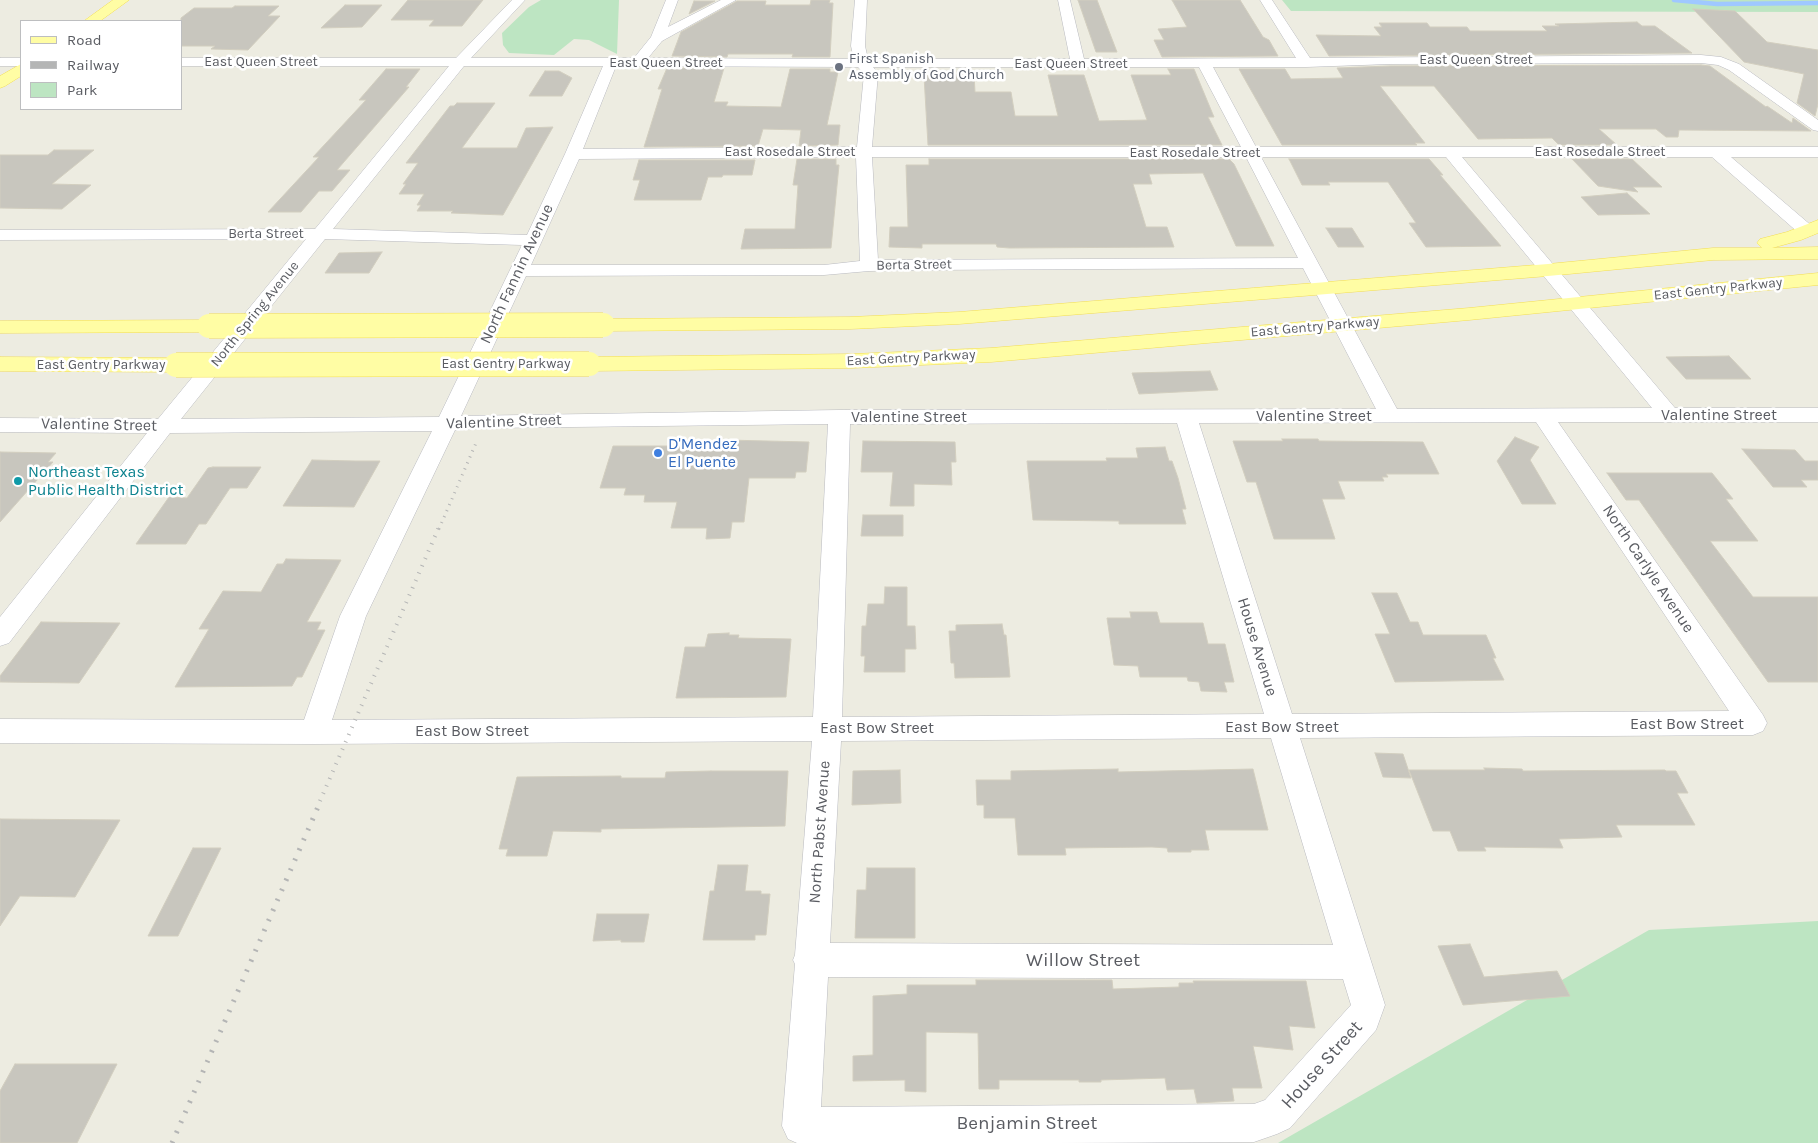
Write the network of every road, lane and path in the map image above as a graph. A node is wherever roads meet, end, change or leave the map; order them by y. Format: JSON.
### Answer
{"nodes":[{"id":1,"x":122,"y":0,"type":"edge"},
{"id":2,"x":519,"y":0,"type":"edge"},
{"id":3,"x":672,"y":0,"type":"edge"},
{"id":4,"x":730,"y":0,"type":"edge"},
{"id":5,"x":861,"y":0,"type":"edge"},
{"id":6,"x":1064,"y":0,"type":"edge"},
{"id":7,"x":1266,"y":0,"type":"edge"},
{"id":8,"x":92,"y":20,"type":"edge"},
{"id":9,"x":657,"y":38,"type":"junction"},
{"id":10,"x":0,"y":62,"type":"edge"},
{"id":11,"x":20,"y":62,"type":"edge"},
{"id":12,"x":182,"y":62,"type":"edge"},
{"id":13,"x":460,"y":62,"type":"junction"},
{"id":14,"x":611,"y":63,"type":"junction"},
{"id":15,"x":637,"y":63,"type":"junction"},
{"id":16,"x":862,"y":63,"type":"junction"},
{"id":17,"x":1204,"y":63,"type":"junction"},
{"id":18,"x":1306,"y":63,"type":"junction"},
{"id":19,"x":1078,"y":64,"type":"junction"},
{"id":20,"x":20,"y":70,"type":"edge"},
{"id":21,"x":0,"y":83,"type":"edge"},
{"id":22,"x":1818,"y":127,"type":"edge"},
{"id":23,"x":864,"y":152,"type":"junction"},
{"id":24,"x":1450,"y":152,"type":"junction"},
{"id":25,"x":1716,"y":152,"type":"junction"},
{"id":26,"x":1818,"y":152,"type":"edge"},
{"id":27,"x":1252,"y":153,"type":"junction"},
{"id":28,"x":573,"y":154,"type":"junction"},
{"id":29,"x":1813,"y":229,"type":"edge"},
{"id":30,"x":321,"y":234,"type":"junction"},
{"id":31,"x":0,"y":235,"type":"edge"},
{"id":32,"x":532,"y":240,"type":"junction"},
{"id":33,"x":1713,"y":254,"type":"junction"},
{"id":34,"x":1818,"y":254,"type":"edge"},
{"id":35,"x":1309,"y":263,"type":"junction"},
{"id":36,"x":869,"y":266,"type":"junction"},
{"id":37,"x":1548,"y":270,"type":"junction"},
{"id":38,"x":519,"y":271,"type":"junction"},
{"id":39,"x":1818,"y":279,"type":"edge"},
{"id":40,"x":1323,"y":288,"type":"junction"},
{"id":41,"x":1714,"y":288,"type":"junction"},
{"id":42,"x":1818,"y":294,"type":"edge"},
{"id":43,"x":1576,"y":303,"type":"junction"},
{"id":44,"x":1343,"y":324,"type":"junction"},
{"id":45,"x":0,"y":327,"type":"edge"},
{"id":46,"x":0,"y":364,"type":"edge"},
{"id":47,"x":1818,"y":414,"type":"edge"},
{"id":48,"x":1670,"y":415,"type":"junction"},
{"id":49,"x":1390,"y":416,"type":"junction"},
{"id":50,"x":1543,"y":416,"type":"junction"},
{"id":51,"x":1186,"y":417,"type":"junction"},
{"id":52,"x":839,"y":418,"type":"junction"},
{"id":53,"x":446,"y":424,"type":"junction"},
{"id":54,"x":0,"y":425,"type":"edge"},
{"id":55,"x":164,"y":426,"type":"junction"},
{"id":56,"x":0,"y":636,"type":"edge"},
{"id":57,"x":1753,"y":723,"type":"joint"},
{"id":58,"x":1282,"y":727,"type":"junction"},
{"id":59,"x":827,"y":728,"type":"junction"},
{"id":60,"x":0,"y":731,"type":"edge"},
{"id":61,"x":314,"y":732,"type":"junction"},
{"id":62,"x":810,"y":960,"type":"junction"},
{"id":63,"x":1356,"y":962,"type":"junction"},
{"id":64,"x":1254,"y":1123,"type":"joint"},
{"id":65,"x":801,"y":1126,"type":"joint"}],
"edges":[{"from":1,"to":8,"type":"main road"},
{"from":2,"to":13,"type":"street","name":"North Spring Avenue"},
{"from":3,"to":9,"type":"street"},
{"from":4,"to":9,"type":"street"},
{"from":5,"to":16,"type":"street"},
{"from":6,"to":19,"type":"street"},
{"from":7,"to":18,"type":"street"},
{"from":9,"to":15,"type":"street"},
{"from":10,"to":11,"type":"street"},
{"from":12,"to":13,"type":"street","name":"East Queen Street"},
{"from":13,"to":14,"type":"street","name":"East Queen Street"},
{"from":13,"to":30,"type":"street","name":"North Spring Avenue"},
{"from":14,"to":15,"type":"street","name":"East Queen Street"},
{"from":14,"to":28,"type":"street","name":"North Fannin Avenue"},
{"from":15,"to":16,"type":"street","name":"East Queen Street"},
{"from":16,"to":19,"type":"street","name":"East Queen Street"},
{"from":16,"to":23,"type":"street"},
{"from":17,"to":18,"type":"street","name":"East Queen Street"},
{"from":17,"to":19,"type":"street","name":"East Queen Street"},
{"from":17,"to":27,"type":"street"},
{"from":18,"to":22,"type":"street","name":"East Queen Street"},
{"from":20,"to":21,"type":"main road"},
{"from":23,"to":27,"type":"street","name":"East Rosedale Street"},
{"from":23,"to":28,"type":"street","name":"East Rosedale Street"},
{"from":23,"to":36,"type":"street"},
{"from":24,"to":25,"type":"street","name":"East Rosedale Street"},
{"from":24,"to":27,"type":"street","name":"East Rosedale Street"},
{"from":24,"to":37,"type":"street"},
{"from":25,"to":26,"type":"street","name":"East Rosedale Street"},
{"from":25,"to":29,"type":"street"},
{"from":27,"to":35,"type":"street"},
{"from":28,"to":32,"type":"street","name":"North Fannin Avenue"},
{"from":29,"to":33,"type":"main road"},
{"from":30,"to":31,"type":"street","name":"Berta Street"},
{"from":30,"to":32,"type":"street","name":"Berta Street"},
{"from":30,"to":55,"type":"street","name":"North Spring Avenue"},
{"from":32,"to":38,"type":"street","name":"North Fannin Avenue"},
{"from":33,"to":34,"type":"main road","name":"East Gentry Parkway"},
{"from":33,"to":37,"type":"main road","name":"East Gentry Parkway"},
{"from":35,"to":36,"type":"street","name":"Berta Street"},
{"from":35,"to":40,"type":"street"},
{"from":36,"to":38,"type":"street","name":"Berta Street"},
{"from":37,"to":40,"type":"main road","name":"East Gentry Parkway"},
{"from":37,"to":43,"type":"street"},
{"from":38,"to":53,"type":"street","name":"North Fannin Avenue"},
{"from":39,"to":41,"type":"main road","name":"East Gentry Parkway"},
{"from":40,"to":44,"type":"street"},
{"from":40,"to":45,"type":"main road","name":"East Gentry Parkway","bridge":true},
{"from":41,"to":42,"type":"main road"},
{"from":41,"to":43,"type":"main road","name":"East Gentry Parkway"},
{"from":43,"to":44,"type":"main road","name":"East Gentry Parkway"},
{"from":43,"to":48,"type":"street"},
{"from":44,"to":46,"type":"main road","name":"East Gentry Parkway","bridge":true},
{"from":44,"to":49,"type":"street"},
{"from":47,"to":48,"type":"street","name":"Valentine Street"},
{"from":48,"to":50,"type":"street","name":"Valentine Street"},
{"from":49,"to":50,"type":"street","name":"Valentine Street"},
{"from":49,"to":51,"type":"street","name":"Valentine Street"},
{"from":50,"to":57,"type":"street","name":"North Carlyle Avenue"},
{"from":51,"to":52,"type":"street","name":"Valentine Street"},
{"from":51,"to":58,"type":"street","name":"House Avenue"},
{"from":52,"to":53,"type":"street","name":"Valentine Street"},
{"from":52,"to":59,"type":"street","name":"North Pabst Avenue"},
{"from":53,"to":55,"type":"street","name":"Valentine Street"},
{"from":53,"to":61,"type":"street","name":"North Fannin Avenue"},
{"from":54,"to":55,"type":"street","name":"Valentine Street"},
{"from":55,"to":56,"type":"street","name":"North Spring Avenue"},
{"from":57,"to":58,"type":"street","name":"East Bow Street"},
{"from":58,"to":59,"type":"street","name":"East Bow Street"},
{"from":58,"to":63,"type":"street","name":"House Avenue"},
{"from":59,"to":61,"type":"street","name":"East Bow Street"},
{"from":59,"to":62,"type":"street","name":"North Pabst Avenue"},
{"from":60,"to":61,"type":"street","name":"East Bow Street"},
{"from":62,"to":63,"type":"street","name":"Willow Street"},
{"from":62,"to":65,"type":"street","name":"North Pabst Avenue"},
{"from":63,"to":64,"type":"street","name":"House Street"},
{"from":64,"to":65,"type":"street","name":"Benjamin Street"}]}
